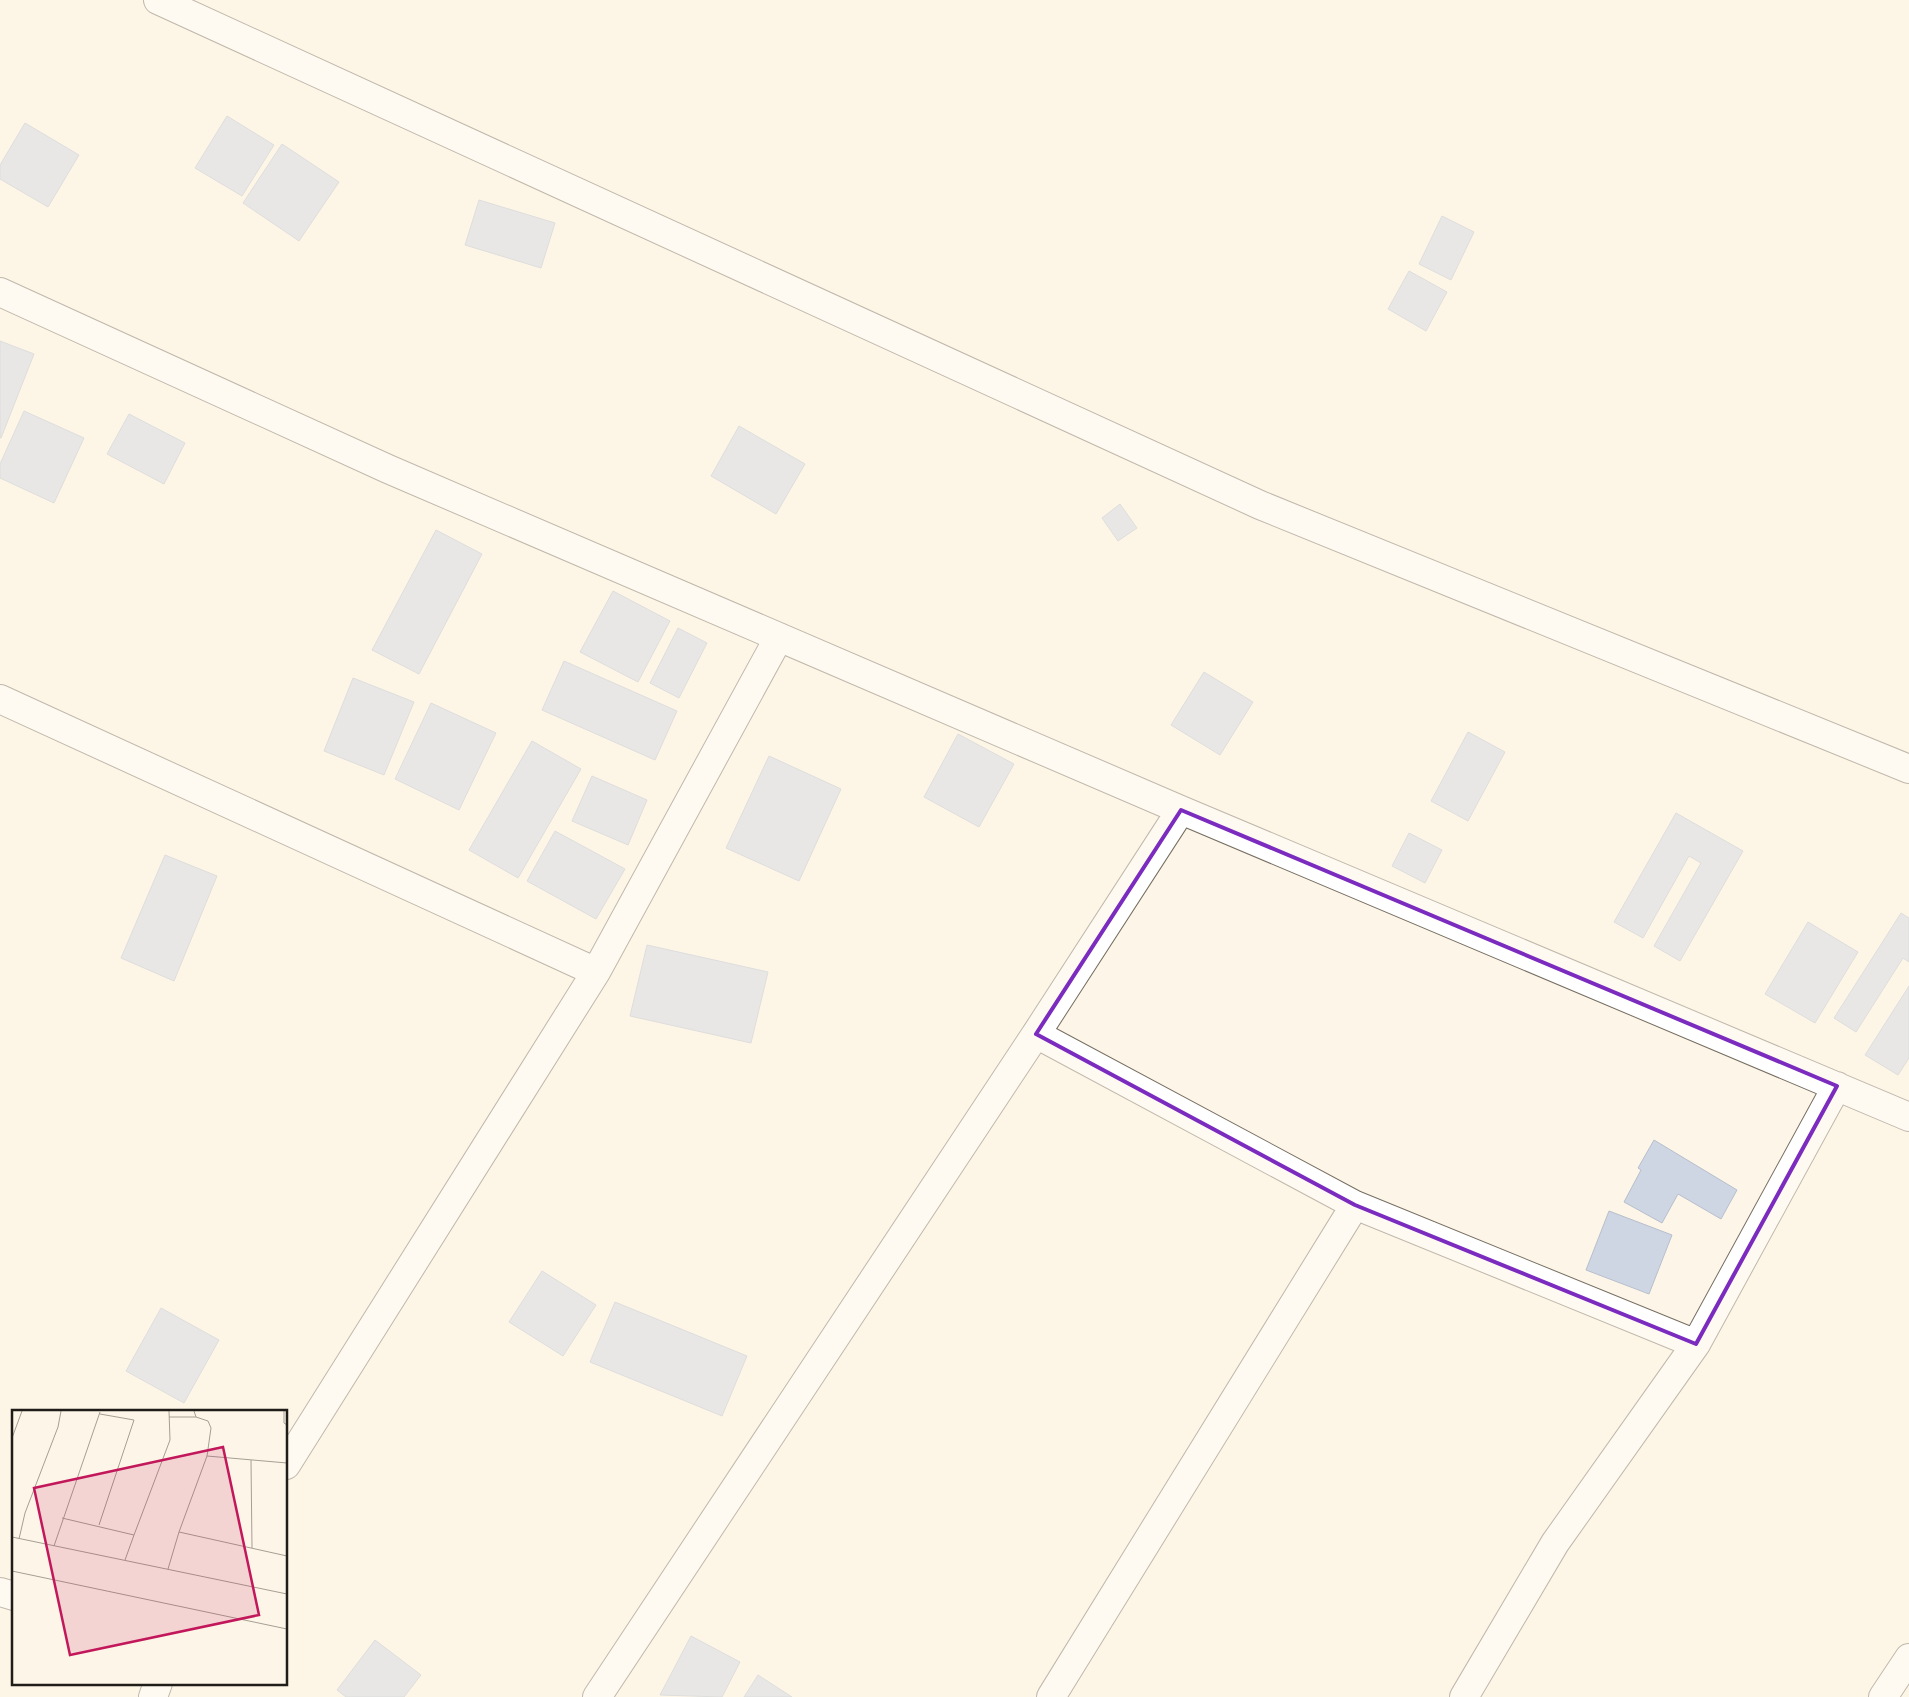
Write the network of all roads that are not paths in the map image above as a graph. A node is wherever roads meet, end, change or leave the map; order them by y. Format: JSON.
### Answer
{"nodes":[{"id":1,"x":158,"y":0,"type":"edge"},
{"id":2,"x":0,"y":292,"type":"edge"},
{"id":3,"x":779,"y":637,"type":"junction"},
{"id":4,"x":0,"y":699,"type":"edge"},
{"id":5,"x":1909,"y":769,"type":"edge"},
{"id":6,"x":1181,"y":810,"type":"junction"},
{"id":7,"x":596,"y":972,"type":"junction"},
{"id":8,"x":1036,"y":1034,"type":"junction"},
{"id":9,"x":1837,"y":1086,"type":"junction"},
{"id":10,"x":1909,"y":1117,"type":"edge"},
{"id":11,"x":1355,"y":1205,"type":"junction"},
{"id":12,"x":1696,"y":1344,"type":"junction"},
{"id":13,"x":288,"y":1461,"type":"edge"},
{"id":14,"x":1909,"y":1658,"type":"edge"},
{"id":15,"x":158,"y":1684,"type":"edge"},
{"id":16,"x":153,"y":1697,"type":"edge"},
{"id":17,"x":597,"y":1697,"type":"edge"},
{"id":18,"x":1051,"y":1697,"type":"edge"},
{"id":19,"x":1464,"y":1697,"type":"edge"},
{"id":20,"x":1883,"y":1697,"type":"edge"}],
"edges":[{"from":1,"to":5,"type":"street"},
{"from":2,"to":3,"type":"street"},
{"from":3,"to":6,"type":"street"},
{"from":3,"to":7,"type":"street"},
{"from":4,"to":7,"type":"street"},
{"from":6,"to":8,"type":"street"},
{"from":6,"to":9,"type":"street"},
{"from":7,"to":13,"type":"street"},
{"from":8,"to":11,"type":"street"},
{"from":8,"to":17,"type":"street"},
{"from":9,"to":10,"type":"street"},
{"from":9,"to":12,"type":"street"},
{"from":11,"to":12,"type":"street"},
{"from":11,"to":18,"type":"street"},
{"from":12,"to":19,"type":"street"},
{"from":14,"to":20,"type":"street"},
{"from":15,"to":16,"type":"street"}]}
